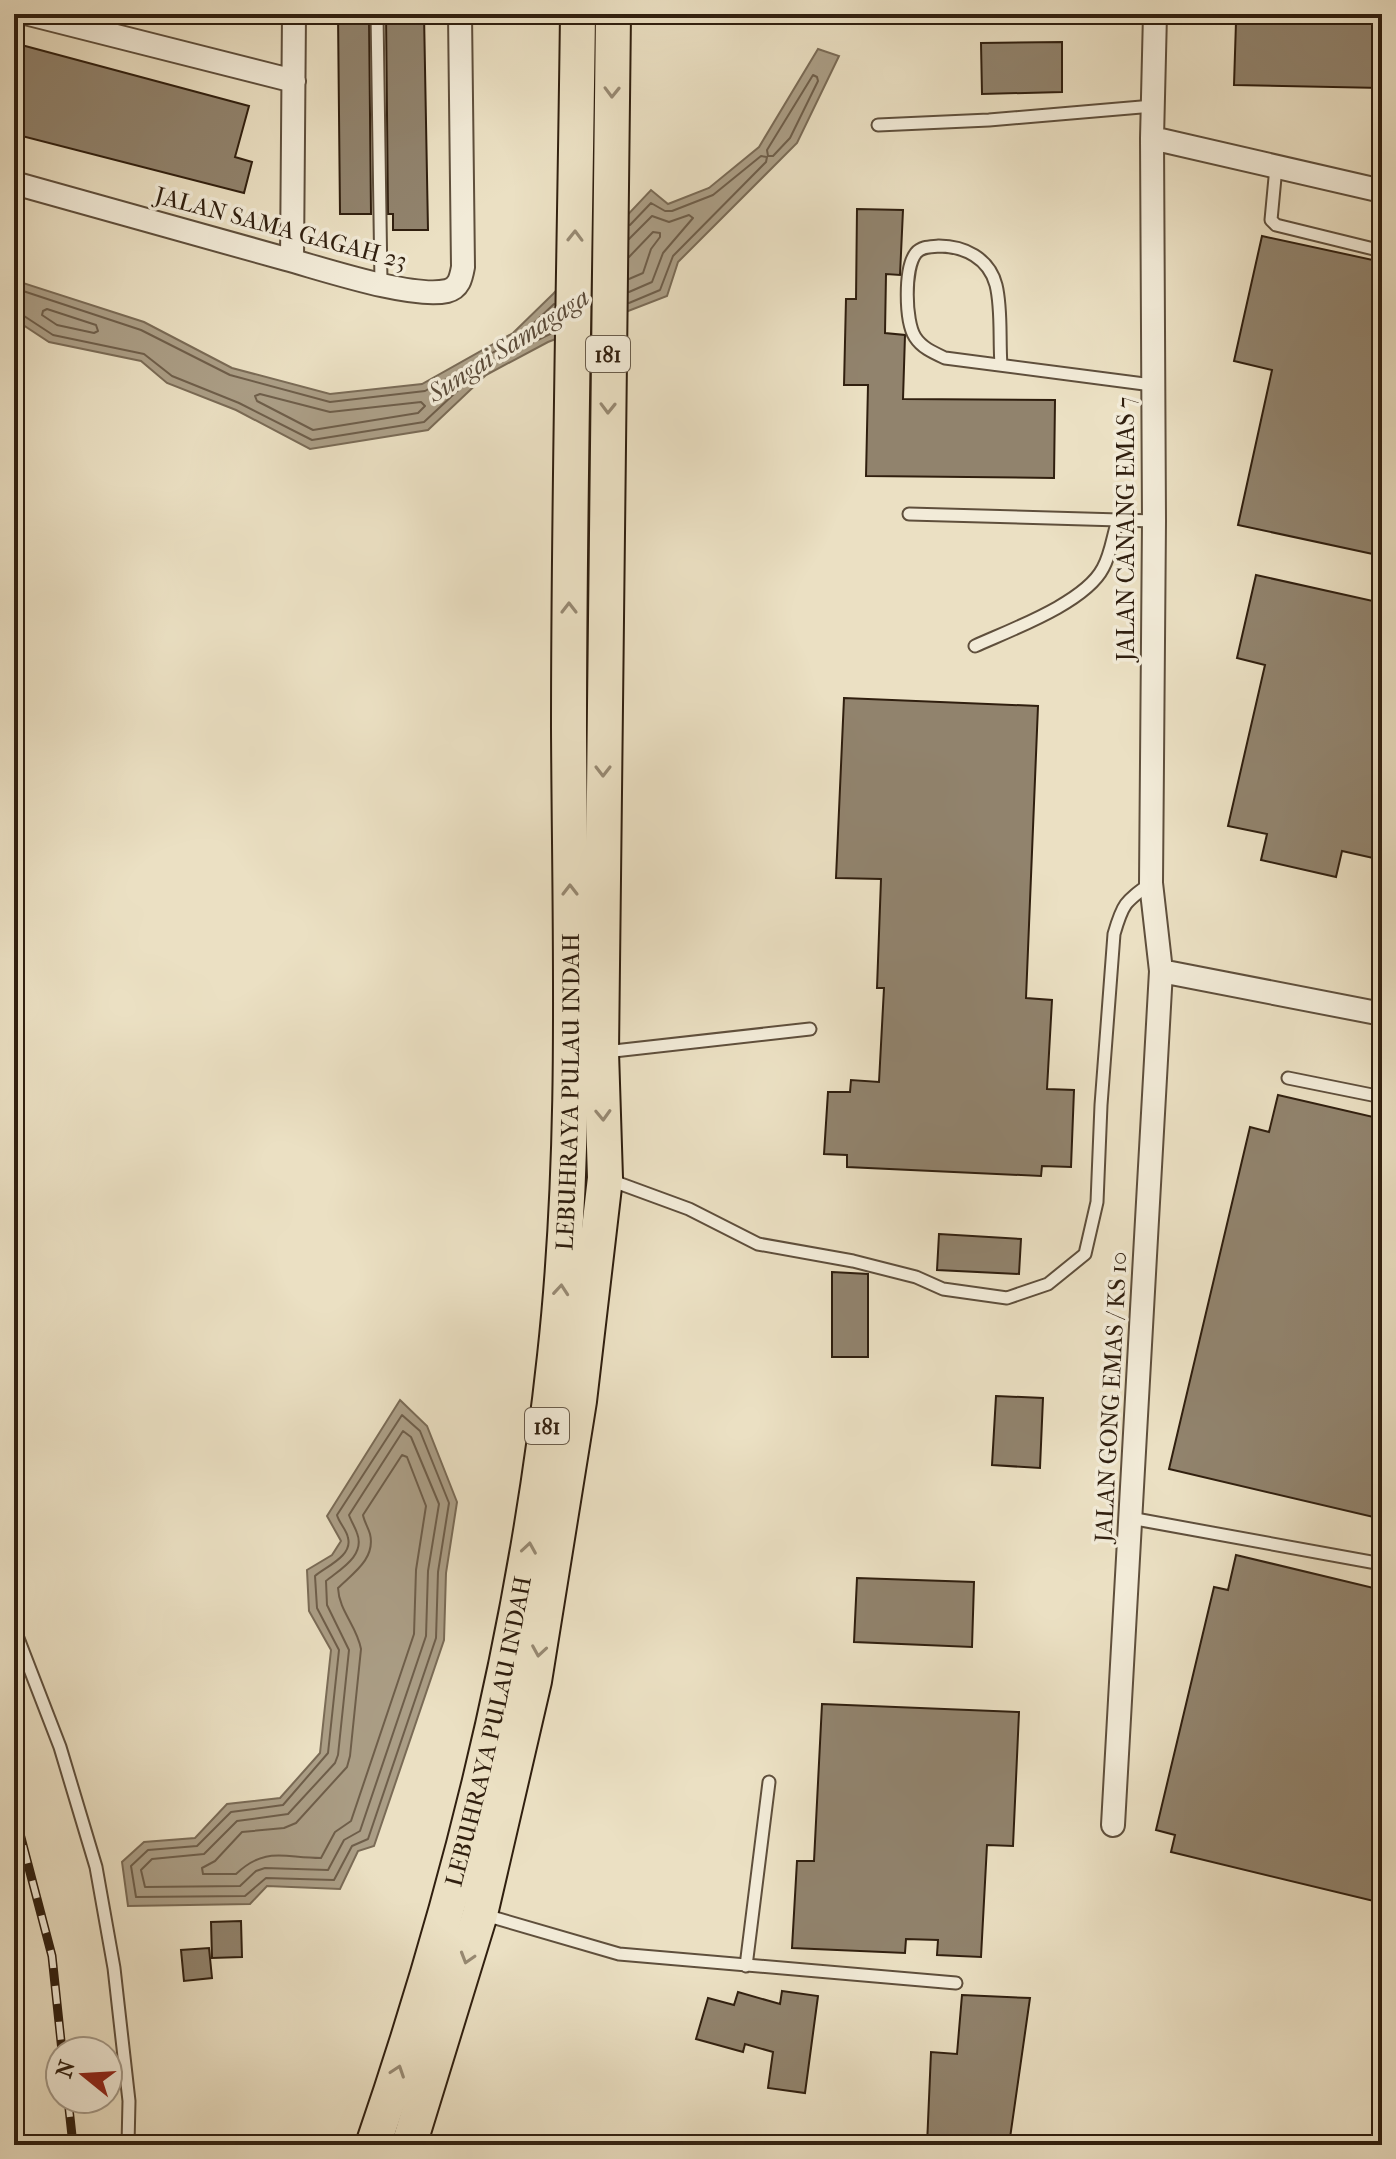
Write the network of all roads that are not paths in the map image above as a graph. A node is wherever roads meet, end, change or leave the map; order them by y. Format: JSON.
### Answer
{"nodes":[{"id":1,"x":29,"y":14,"type":"edge"},
{"id":2,"x":294,"y":14,"type":"edge"},
{"id":3,"x":377,"y":14,"type":"edge"},
{"id":4,"x":460,"y":14,"type":"edge"},
{"id":5,"x":578,"y":14,"type":"edge"},
{"id":6,"x":613,"y":14,"type":"edge"},
{"id":7,"x":1155,"y":14,"type":"edge"},
{"id":8,"x":294,"y":81,"type":"junction"},
{"id":9,"x":1153,"y":106,"type":"junction"},
{"id":10,"x":878,"y":125,"type":"dead end"},
{"id":11,"x":1152,"y":138,"type":"junction"},
{"id":12,"x":1276,"y":167,"type":"junction"},
{"id":13,"x":14,"y":183,"type":"edge"},
{"id":14,"x":1382,"y":191,"type":"edge"},
{"id":15,"x":1382,"y":251,"type":"edge"},
{"id":16,"x":292,"y":260,"type":"junction"},
{"id":17,"x":381,"y":283,"type":"junction"},
{"id":18,"x":1001,"y":365,"type":"junction"},
{"id":19,"x":1152,"y":385,"type":"junction"},
{"id":20,"x":909,"y":514,"type":"dead end"},
{"id":21,"x":1118,"y":520,"type":"junction"},
{"id":22,"x":1154,"y":521,"type":"junction"},
{"id":23,"x":975,"y":646,"type":"dead end"},
{"id":24,"x":1151,"y":883,"type":"junction"},
{"id":25,"x":1161,"y":971,"type":"junction"},
{"id":26,"x":1382,"y":1014,"type":"edge"},
{"id":27,"x":810,"y":1029,"type":"dead end"},
{"id":28,"x":601,"y":1052,"type":"junction"},
{"id":29,"x":1288,"y":1078,"type":"dead end"},
{"id":30,"x":1382,"y":1097,"type":"edge"},
{"id":31,"x":605,"y":1178,"type":"junction"},
{"id":32,"x":1130,"y":1518,"type":"junction"},
{"id":33,"x":1382,"y":1564,"type":"edge"},
{"id":34,"x":14,"y":1628,"type":"edge"},
{"id":35,"x":769,"y":1782,"type":"dead end"},
{"id":36,"x":1113,"y":1825,"type":"dead end"},
{"id":37,"x":480,"y":1914,"type":"junction"},
{"id":38,"x":746,"y":1966,"type":"junction"},
{"id":39,"x":956,"y":1983,"type":"dead end"},
{"id":40,"x":128,"y":2145,"type":"edge"},
{"id":41,"x":373,"y":2145,"type":"edge"},
{"id":42,"x":409,"y":2145,"type":"edge"}],
"edges":[{"from":1,"to":8,"type":"street"},
{"from":2,"to":8,"type":"street"},
{"from":3,"to":17,"type":"lane"},
{"from":4,"to":17,"type":"street","name":"JALAN SAMA GAGAH 23"},
{"from":41,"to":5,"type":"main road","name":"LEBUHRAYA PULAU INDAH","number":"181","one_way":true},
{"from":6,"to":28,"type":"main road","name":"LEBUHRAYA PULAU INDAH","number":"181","one_way":true},
{"from":7,"to":9,"type":"street","name":"JALAN CANANG EMAS 7"},
{"from":8,"to":16,"type":"street"},
{"from":9,"to":10,"type":"lane"},
{"from":9,"to":11,"type":"street","name":"JALAN CANANG EMAS 7"},
{"from":11,"to":12,"type":"street"},
{"from":11,"to":19,"type":"street","name":"JALAN CANANG EMAS 7"},
{"from":12,"to":14,"type":"street"},
{"from":12,"to":15,"type":"lane"},
{"from":13,"to":16,"type":"street","name":"JALAN SAMA GAGAH 23"},
{"from":16,"to":17,"type":"street","name":"JALAN SAMA GAGAH 23"},
{"from":18,"to":18,"type":"lane"},
{"from":18,"to":19,"type":"lane"},
{"from":19,"to":22,"type":"street","name":"JALAN CANANG EMAS 7"},
{"from":20,"to":21,"type":"lane"},
{"from":21,"to":22,"type":"lane"},
{"from":21,"to":23,"type":"lane"},
{"from":22,"to":24,"type":"street","name":"JALAN CANANG EMAS 7"},
{"from":24,"to":25,"type":"street","name":"JALAN CANANG EMAS 7"},
{"from":24,"to":31,"type":"lane"},
{"from":25,"to":26,"type":"street"},
{"from":25,"to":32,"type":"street","name":"JALAN GONG EMAS / KS 10"},
{"from":27,"to":28,"type":"lane"},
{"from":28,"to":31,"type":"main road","name":"LEBUHRAYA PULAU INDAH","number":"181","one_way":true},
{"from":29,"to":30,"type":"lane"},
{"from":31,"to":37,"type":"main road","name":"LEBUHRAYA PULAU INDAH","number":"181","one_way":true},
{"from":32,"to":33,"type":"lane"},
{"from":32,"to":36,"type":"street","name":"JALAN GONG EMAS / KS 10"},
{"from":34,"to":40,"type":"lane"},
{"from":35,"to":38,"type":"lane"},
{"from":37,"to":38,"type":"lane"},
{"from":37,"to":42,"type":"main road","name":"LEBUHRAYA PULAU INDAH","number":"181","one_way":true},
{"from":38,"to":39,"type":"lane"}]}
